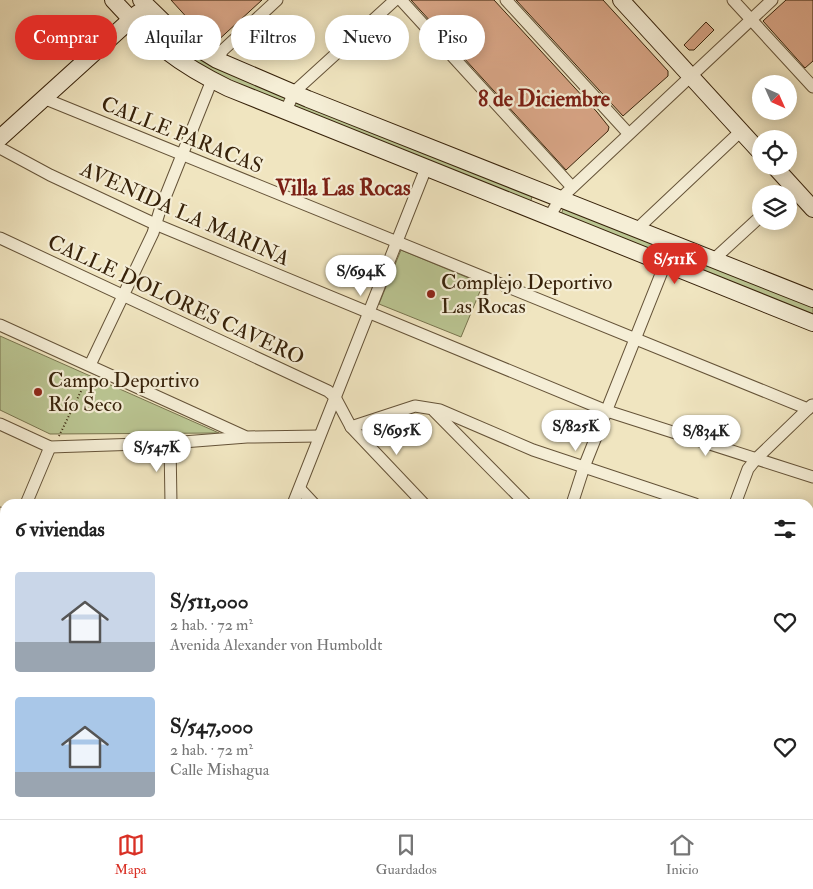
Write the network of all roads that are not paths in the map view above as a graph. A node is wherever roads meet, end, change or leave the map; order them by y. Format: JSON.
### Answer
{"nodes":[{"id":1,"x":113,"y":0,"type":"edge"},
{"id":2,"x":278,"y":0,"type":"edge"},
{"id":3,"x":395,"y":0,"type":"edge"},
{"id":4,"x":401,"y":0,"type":"edge"},
{"id":5,"x":506,"y":0,"type":"edge"},
{"id":6,"x":621,"y":0,"type":"edge"},
{"id":7,"x":732,"y":0,"type":"edge"},
{"id":8,"x":772,"y":0,"type":"edge"},
{"id":9,"x":147,"y":2,"type":"edge"},
{"id":10,"x":135,"y":15,"type":"edge"},
{"id":11,"x":159,"y":15,"type":"edge"},
{"id":12,"x":127,"y":16,"type":"edge"},
{"id":13,"x":751,"y":20,"type":"junction"},
{"id":14,"x":127,"y":24,"type":"edge"},
{"id":15,"x":221,"y":53,"type":"edge"},
{"id":16,"x":180,"y":60,"type":"edge"},
{"id":17,"x":216,"y":60,"type":"edge"},
{"id":18,"x":813,"y":69,"type":"edge"},
{"id":19,"x":690,"y":76,"type":"junction"},
{"id":20,"x":804,"y":77,"type":"junction"},
{"id":21,"x":212,"y":80,"type":"junction"},
{"id":22,"x":813,"y":87,"type":"edge"},
{"id":23,"x":294,"y":92,"type":"junction"},
{"id":24,"x":43,"y":98,"type":"junction"},
{"id":25,"x":286,"y":111,"type":"junction"},
{"id":26,"x":741,"y":131,"type":"junction"},
{"id":27,"x":628,"y":133,"type":"junction"},
{"id":28,"x":0,"y":138,"type":"edge"},
{"id":29,"x":752,"y":143,"type":"edge"},
{"id":30,"x":0,"y":148,"type":"edge"},
{"id":31,"x":181,"y":155,"type":"junction"},
{"id":32,"x":426,"y":168,"type":"junction"},
{"id":33,"x":572,"y":187,"type":"junction"},
{"id":34,"x":797,"y":196,"type":"edge"},
{"id":35,"x":560,"y":199,"type":"junction"},
{"id":36,"x":813,"y":209,"type":"edge"},
{"id":37,"x":550,"y":218,"type":"junction"},
{"id":38,"x":155,"y":224,"type":"junction"},
{"id":39,"x":752,"y":224,"type":"edge"},
{"id":40,"x":637,"y":229,"type":"junction"},
{"id":41,"x":0,"y":238,"type":"edge"},
{"id":42,"x":396,"y":242,"type":"junction"},
{"id":43,"x":673,"y":244,"type":"junction"},
{"id":44,"x":713,"y":260,"type":"junction"},
{"id":45,"x":665,"y":264,"type":"junction"},
{"id":46,"x":123,"y":296,"type":"junction"},
{"id":47,"x":813,"y":299,"type":"edge"},
{"id":48,"x":368,"y":313,"type":"junction"},
{"id":49,"x":813,"y":323,"type":"edge"},
{"id":50,"x":0,"y":325,"type":"edge"},
{"id":51,"x":636,"y":339,"type":"junction"},
{"id":52,"x":90,"y":365,"type":"junction"},
{"id":53,"x":335,"y":397,"type":"junction"},
{"id":54,"x":810,"y":407,"type":"edge"},
{"id":55,"x":432,"y":409,"type":"junction"},
{"id":56,"x":607,"y":410,"type":"junction"},
{"id":57,"x":0,"y":424,"type":"edge"},
{"id":58,"x":351,"y":427,"type":"junction"},
{"id":59,"x":319,"y":436,"type":"junction"},
{"id":60,"x":247,"y":437,"type":"junction"},
{"id":61,"x":170,"y":443,"type":"junction"},
{"id":62,"x":50,"y":447,"type":"junction"},
{"id":63,"x":756,"y":459,"type":"junction"},
{"id":64,"x":584,"y":467,"type":"junction"},
{"id":65,"x":813,"y":477,"type":"edge"},
{"id":66,"x":300,"y":489,"type":"junction"},
{"id":67,"x":28,"y":499,"type":"edge"},
{"id":68,"x":170,"y":499,"type":"edge"},
{"id":69,"x":295,"y":499,"type":"edge"},
{"id":70,"x":309,"y":499,"type":"edge"},
{"id":71,"x":419,"y":499,"type":"edge"},
{"id":72,"x":521,"y":499,"type":"edge"},
{"id":73,"x":574,"y":499,"type":"edge"},
{"id":74,"x":680,"y":499,"type":"edge"},
{"id":75,"x":737,"y":499,"type":"edge"}],
"edges":[{"from":1,"to":12,"type":"main road"},
{"from":2,"to":15,"type":"street"},
{"from":3,"to":23,"type":"street"},
{"from":4,"to":33,"type":"street"},
{"from":5,"to":27,"type":"street"},
{"from":6,"to":19,"type":"main road"},
{"from":7,"to":13,"type":"street"},
{"from":8,"to":13,"type":"street"},
{"from":9,"to":10,"type":"main road"},
{"from":9,"to":11,"type":"main road"},
{"from":13,"to":19,"type":"street"},
{"from":13,"to":20,"type":"street"},
{"from":14,"to":24,"type":"main road"},
{"from":16,"to":21,"type":"main road"},
{"from":17,"to":23,"type":"main road"},
{"from":18,"to":20,"type":"street"},
{"from":19,"to":26,"type":"main road"},
{"from":19,"to":27,"type":"street"},
{"from":20,"to":22,"type":"street"},
{"from":21,"to":25,"type":"main road"},
{"from":21,"to":31,"type":"street"},
{"from":23,"to":25,"type":"street"},
{"from":23,"to":35,"type":"main road"},
{"from":24,"to":28,"type":"main road"},
{"from":24,"to":31,"type":"street","name":"CALLE PARACAS"},
{"from":25,"to":32,"type":"main road"},
{"from":26,"to":29,"type":"main road"},
{"from":26,"to":40,"type":"street"},
{"from":27,"to":33,"type":"street"},
{"from":30,"to":38,"type":"street","name":"AVENIDA LA MARINA"},
{"from":31,"to":38,"type":"street"},
{"from":31,"to":42,"type":"street","name":"CALLE PARACAS"},
{"from":32,"to":37,"type":"main road"},
{"from":32,"to":42,"type":"street"},
{"from":33,"to":35,"type":"street"},
{"from":34,"to":36,"type":"main road"},
{"from":35,"to":37,"type":"street"},
{"from":35,"to":40,"type":"main road"},
{"from":37,"to":45,"type":"main road"},
{"from":38,"to":46,"type":"street"},
{"from":38,"to":48,"type":"street","name":"AVENIDA LA MARINA"},
{"from":39,"to":44,"type":"street"},
{"from":40,"to":43,"type":"main road"},
{"from":41,"to":46,"type":"street","name":"CALLE DOLORES CAVERO"},
{"from":42,"to":48,"type":"street"},
{"from":42,"to":51,"type":"street","name":"CALLE PARACAS"},
{"from":43,"to":44,"type":"main road"},
{"from":43,"to":45,"type":"street"},
{"from":44,"to":47,"type":"main road"},
{"from":45,"to":49,"type":"main road"},
{"from":45,"to":51,"type":"street"},
{"from":46,"to":52,"type":"street"},
{"from":46,"to":53,"type":"street","name":"CALLE DOLORES CAVERO"},
{"from":48,"to":53,"type":"street"},
{"from":48,"to":56,"type":"street","name":"AVENIDA LA MARINA"},
{"from":50,"to":52,"type":"street"},
{"from":51,"to":54,"type":"street","name":"CALLE PARACAS"},
{"from":51,"to":56,"type":"street"},
{"from":52,"to":60,"type":"street"},
{"from":53,"to":58,"type":"street"},
{"from":53,"to":59,"type":"street"},
{"from":54,"to":63,"type":"street"},
{"from":55,"to":58,"type":"street"},
{"from":55,"to":64,"type":"street"},
{"from":55,"to":72,"type":"street"},
{"from":56,"to":63,"type":"street","name":"AVENIDA LA MARINA"},
{"from":56,"to":64,"type":"street"},
{"from":57,"to":62,"type":"street"},
{"from":58,"to":71,"type":"street"},
{"from":59,"to":60,"type":"street"},
{"from":59,"to":66,"type":"street"},
{"from":60,"to":61,"type":"street"},
{"from":61,"to":62,"type":"street"},
{"from":61,"to":68,"type":"street"},
{"from":62,"to":67,"type":"street"},
{"from":63,"to":65,"type":"street","name":"AVENIDA LA MARINA"},
{"from":63,"to":75,"type":"street"},
{"from":64,"to":73,"type":"street"},
{"from":64,"to":74,"type":"street"},
{"from":66,"to":69,"type":"street"},
{"from":66,"to":70,"type":"street"}]}
